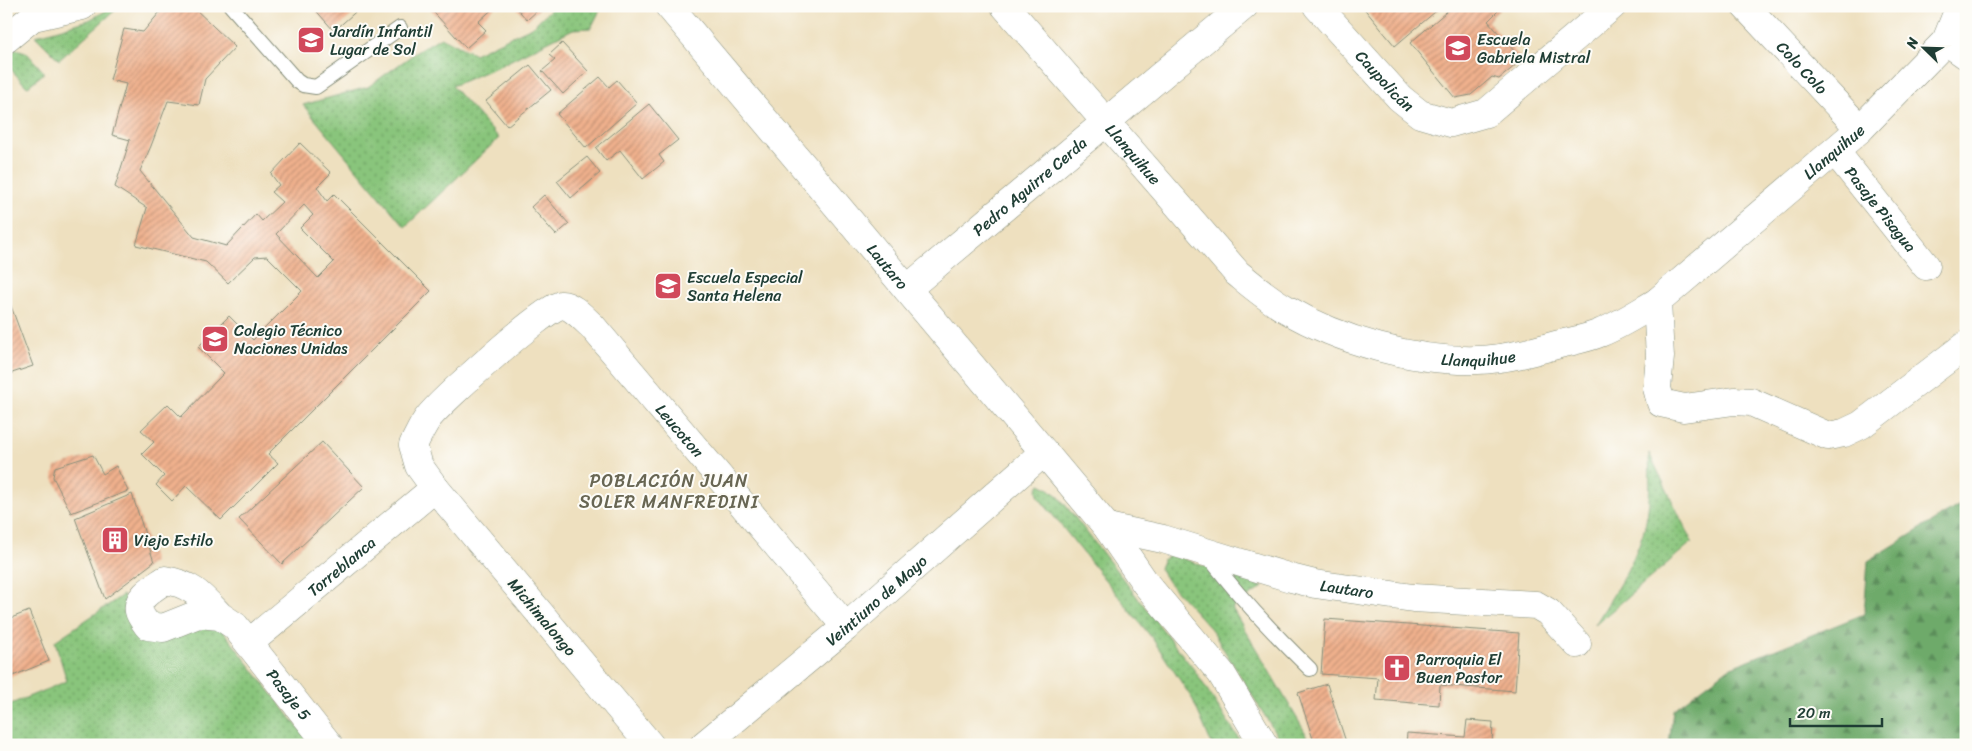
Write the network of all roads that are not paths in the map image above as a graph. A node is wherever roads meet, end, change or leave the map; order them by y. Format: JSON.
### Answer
{"nodes":[{"id":1,"x":82,"y":6,"type":"edge"},
{"id":2,"x":232,"y":6,"type":"edge"},
{"id":3,"x":669,"y":6,"type":"edge"},
{"id":4,"x":1005,"y":6,"type":"edge"},
{"id":5,"x":1244,"y":6,"type":"edge"},
{"id":6,"x":1317,"y":6,"type":"edge"},
{"id":7,"x":1612,"y":6,"type":"edge"},
{"id":8,"x":1745,"y":6,"type":"edge"},
{"id":9,"x":1960,"y":6,"type":"edge"},
{"id":10,"x":39,"y":12,"type":"edge"},
{"id":11,"x":400,"y":28,"type":"dead end"},
{"id":12,"x":6,"y":39,"type":"edge"},
{"id":13,"x":1956,"y":48,"type":"edge"},
{"id":14,"x":1105,"y":123,"type":"junction"},
{"id":15,"x":1860,"y":129,"type":"junction"},
{"id":16,"x":1835,"y":151,"type":"junction"},
{"id":17,"x":1926,"y":266,"type":"dead end"},
{"id":18,"x":907,"y":289,"type":"junction"},
{"id":19,"x":1657,"y":302,"type":"junction"},
{"id":20,"x":1966,"y":344,"type":"edge"},
{"id":21,"x":1044,"y":452,"type":"junction"},
{"id":22,"x":435,"y":488,"type":"junction"},
{"id":23,"x":1107,"y":527,"type":"junction"},
{"id":24,"x":1204,"y":551,"type":"junction"},
{"id":25,"x":220,"y":616,"type":"dead end"},
{"id":26,"x":846,"y":627,"type":"junction"},
{"id":27,"x":249,"y":643,"type":"junction"},
{"id":28,"x":1577,"y":644,"type":"dead end"},
{"id":29,"x":1310,"y":669,"type":"dead end"},
{"id":30,"x":329,"y":745,"type":"edge"},
{"id":31,"x":650,"y":745,"type":"edge"},
{"id":32,"x":704,"y":745,"type":"edge"},
{"id":33,"x":1264,"y":745,"type":"edge"}],
"edges":[{"from":1,"to":10,"type":"street"},
{"from":2,"to":11,"type":"lane"},
{"from":3,"to":18,"type":"street","name":"Lautaro"},
{"from":4,"to":14,"type":"street","name":"Llanquihue"},
{"from":5,"to":14,"type":"street","name":"Pedro Aguirre Cerda"},
{"from":6,"to":7,"type":"street","name":"Caupolicán"},
{"from":8,"to":15,"type":"street","name":"Colo Colo"},
{"from":9,"to":13,"type":"street","name":"Llanquihue"},
{"from":10,"to":12,"type":"street"},
{"from":13,"to":15,"type":"street","name":"Llanquihue"},
{"from":14,"to":18,"type":"street","name":"Pedro Aguirre Cerda"},
{"from":14,"to":19,"type":"street","name":"Llanquihue"},
{"from":15,"to":16,"type":"street","name":"Llanquihue"},
{"from":16,"to":17,"type":"street","name":"Pasaje Pisagua"},
{"from":16,"to":19,"type":"street","name":"Llanquihue"},
{"from":18,"to":21,"type":"street","name":"Lautaro"},
{"from":19,"to":20,"type":"street"},
{"from":21,"to":23,"type":"street","name":"Lautaro"},
{"from":21,"to":26,"type":"street","name":"Veintiuno de Mayo"},
{"from":22,"to":26,"type":"street","name":"Leucoton"},
{"from":22,"to":27,"type":"street","name":"Torreblanca"},
{"from":22,"to":31,"type":"street","name":"Michimalongo"},
{"from":23,"to":24,"type":"street","name":"Lautaro"},
{"from":23,"to":33,"type":"street","name":"Lautaro"},
{"from":24,"to":28,"type":"street","name":"Lautaro"},
{"from":24,"to":29,"type":"lane"},
{"from":25,"to":27,"type":"street","name":"Pasaje 5"},
{"from":26,"to":32,"type":"street","name":"Veintiuno de Mayo"},
{"from":27,"to":30,"type":"street","name":"Pasaje 5"}]}
